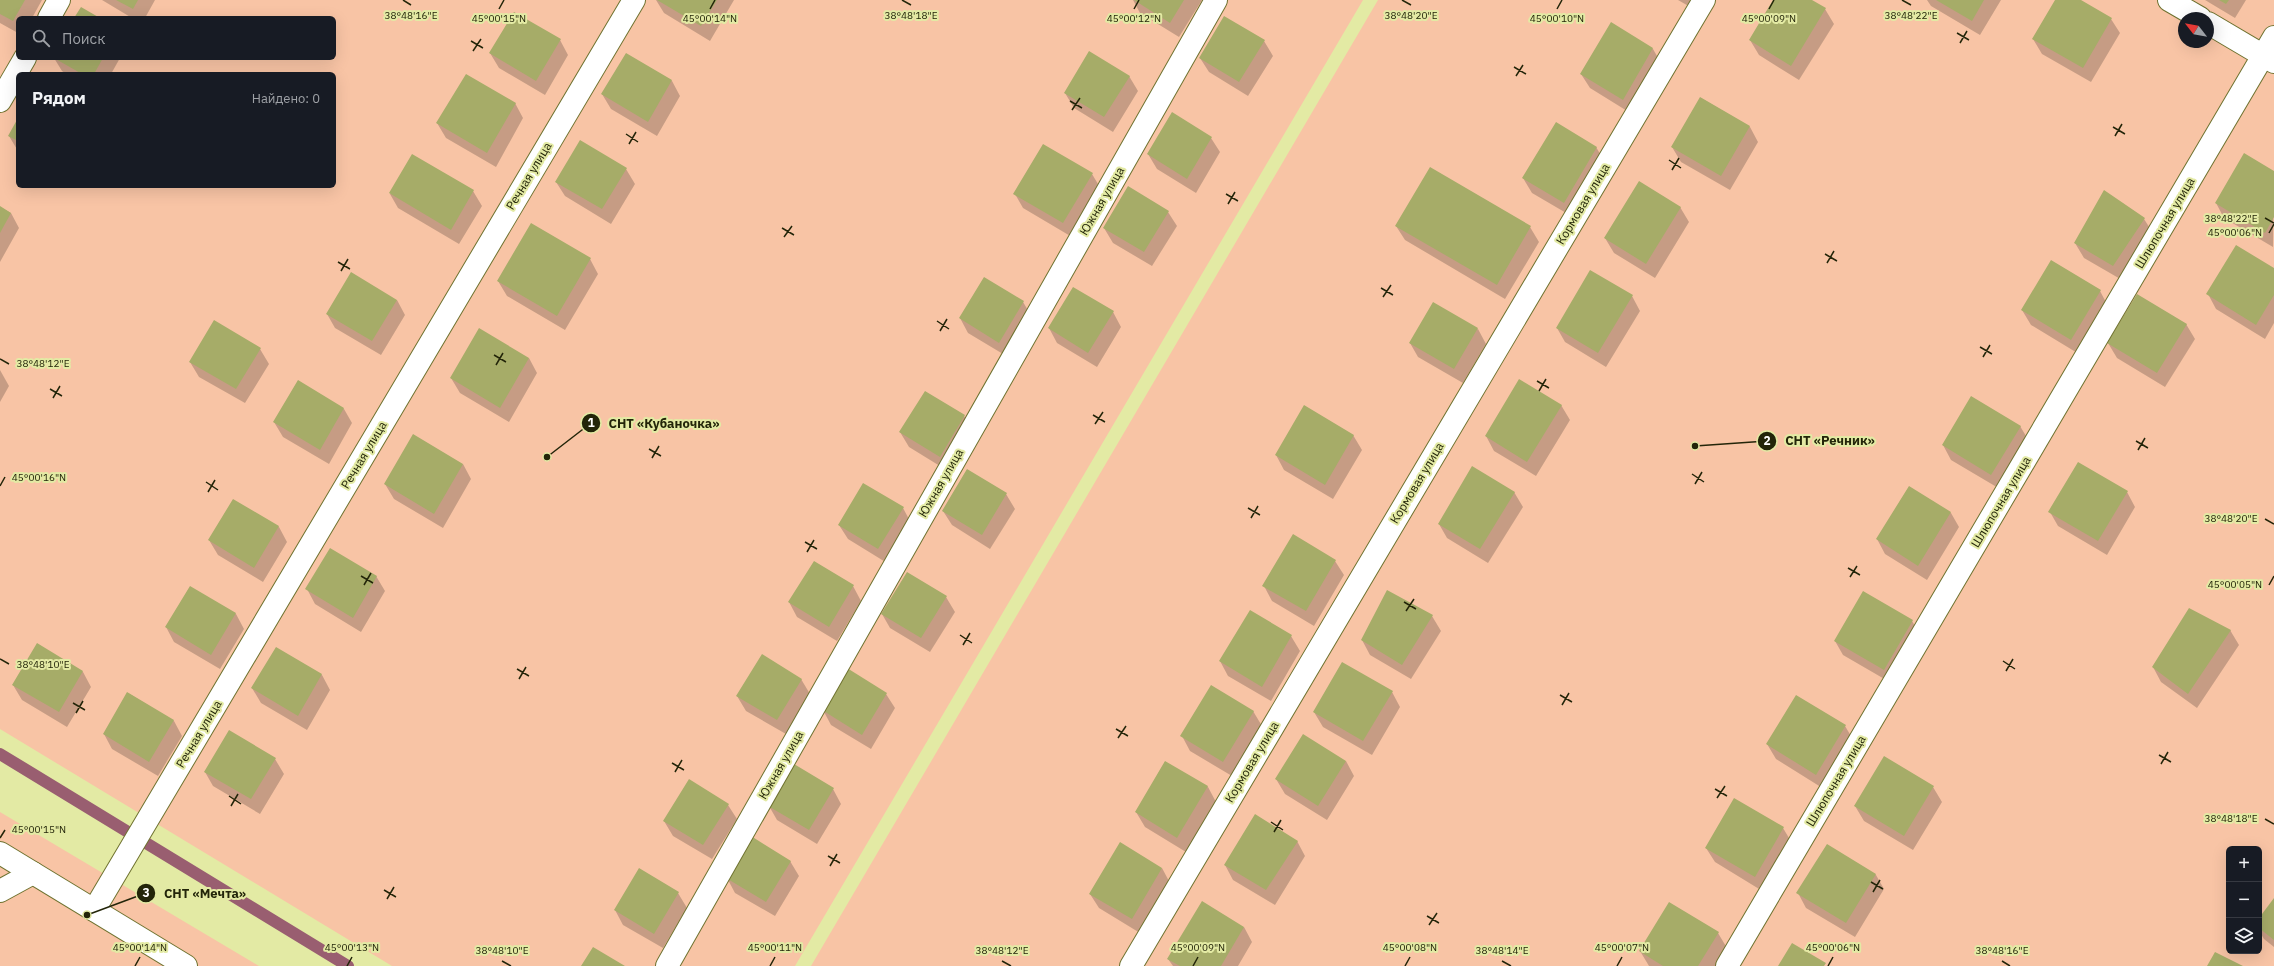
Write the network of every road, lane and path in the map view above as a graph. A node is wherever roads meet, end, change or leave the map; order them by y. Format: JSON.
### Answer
{"nodes":[{"id":1,"x":60,"y":0,"type":"edge"},
{"id":2,"x":634,"y":0,"type":"edge"},
{"id":3,"x":1216,"y":0,"type":"edge"},
{"id":4,"x":1704,"y":0,"type":"edge"},
{"id":5,"x":2169,"y":0,"type":"edge"},
{"id":6,"x":2190,"y":12,"type":"edge"},
{"id":7,"x":50,"y":16,"type":"edge"},
{"id":8,"x":2214,"y":26,"type":"edge"},
{"id":9,"x":2271,"y":52,"type":"edge"},
{"id":10,"x":25,"y":60,"type":"edge"},
{"id":11,"x":18,"y":72,"type":"edge"},
{"id":12,"x":16,"y":75,"type":"edge"},
{"id":13,"x":0,"y":102,"type":"edge"},
{"id":14,"x":0,"y":853,"type":"edge"},
{"id":15,"x":33,"y":873,"type":"junction"},
{"id":16,"x":0,"y":891,"type":"edge"},
{"id":17,"x":94,"y":910,"type":"junction"},
{"id":18,"x":186,"y":966,"type":"edge"},
{"id":19,"x":666,"y":966,"type":"edge"},
{"id":20,"x":1131,"y":966,"type":"edge"},
{"id":21,"x":1727,"y":966,"type":"edge"}],
"edges":[{"from":1,"to":7,"type":"street"},
{"from":2,"to":17,"type":"street","name":"Речная улица"},
{"from":3,"to":19,"type":"street","name":"Южная улица"},
{"from":4,"to":20,"type":"street","name":"Кормовая улица"},
{"from":5,"to":6,"type":"street"},
{"from":8,"to":9,"type":"street"},
{"from":9,"to":21,"type":"street","name":"Шлюпочная улица"},
{"from":10,"to":11,"type":"street"},
{"from":12,"to":13,"type":"street"},
{"from":14,"to":15,"type":"street"},
{"from":15,"to":16,"type":"street"},
{"from":15,"to":17,"type":"street"},
{"from":17,"to":18,"type":"street"}]}
